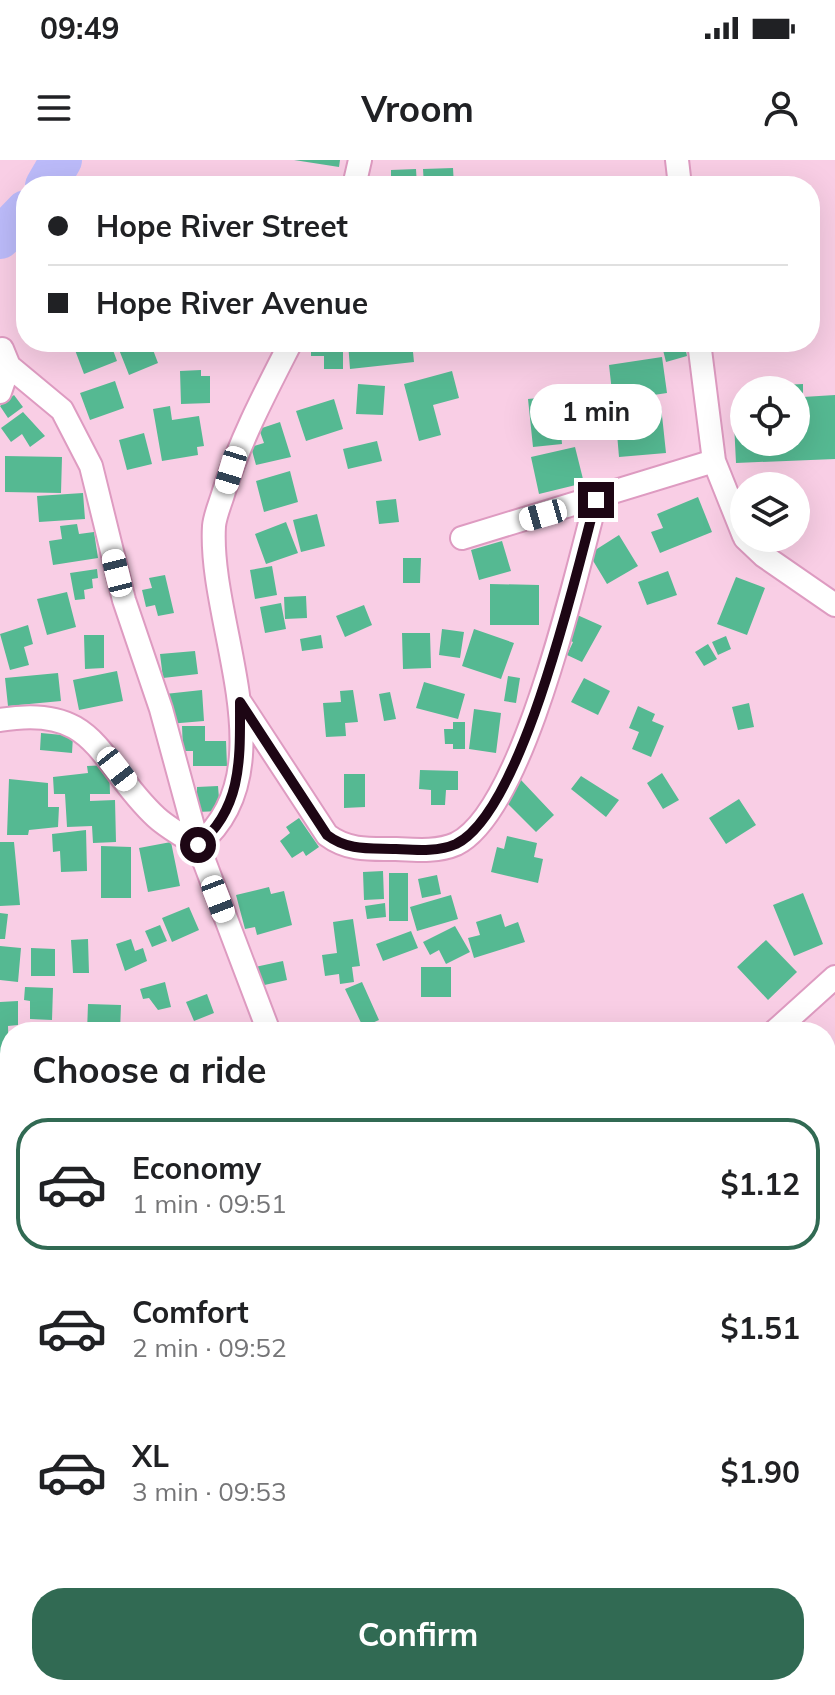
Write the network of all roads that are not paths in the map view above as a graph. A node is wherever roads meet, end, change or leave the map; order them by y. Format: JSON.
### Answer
{"nodes":[{"id":1,"x":286,"y":352,"type":"edge"},
{"id":2,"x":700,"y":352,"type":"edge"},
{"id":3,"x":5,"y":358,"type":"edge"},
{"id":4,"x":0,"y":392,"type":"edge"},
{"id":5,"x":714,"y":461,"type":"junction"},
{"id":6,"x":596,"y":500,"type":"junction"},
{"id":7,"x":730,"y":500,"type":"edge"},
{"id":8,"x":462,"y":538,"type":"dead end"},
{"id":9,"x":760,"y":552,"type":"edge"},
{"id":10,"x":835,"y":605,"type":"edge"},
{"id":11,"x":240,"y":702,"type":"junction"},
{"id":12,"x":0,"y":720,"type":"edge"},
{"id":13,"x":198,"y":845,"type":"junction"},
{"id":14,"x":835,"y":977,"type":"edge"},
{"id":15,"x":265,"y":1022,"type":"edge"},
{"id":16,"x":785,"y":1022,"type":"edge"}],
"edges":[{"from":1,"to":11,"type":"street"},
{"from":2,"to":5,"type":"street"},
{"from":3,"to":4,"type":"street"},
{"from":3,"to":13,"type":"street"},
{"from":5,"to":6,"type":"street"},
{"from":5,"to":7,"type":"street"},
{"from":6,"to":8,"type":"street"},
{"from":6,"to":11,"type":"street"},
{"from":9,"to":10,"type":"street"},
{"from":11,"to":13,"type":"street"},
{"from":12,"to":13,"type":"street"},
{"from":13,"to":15,"type":"street"},
{"from":14,"to":16,"type":"street"}]}
